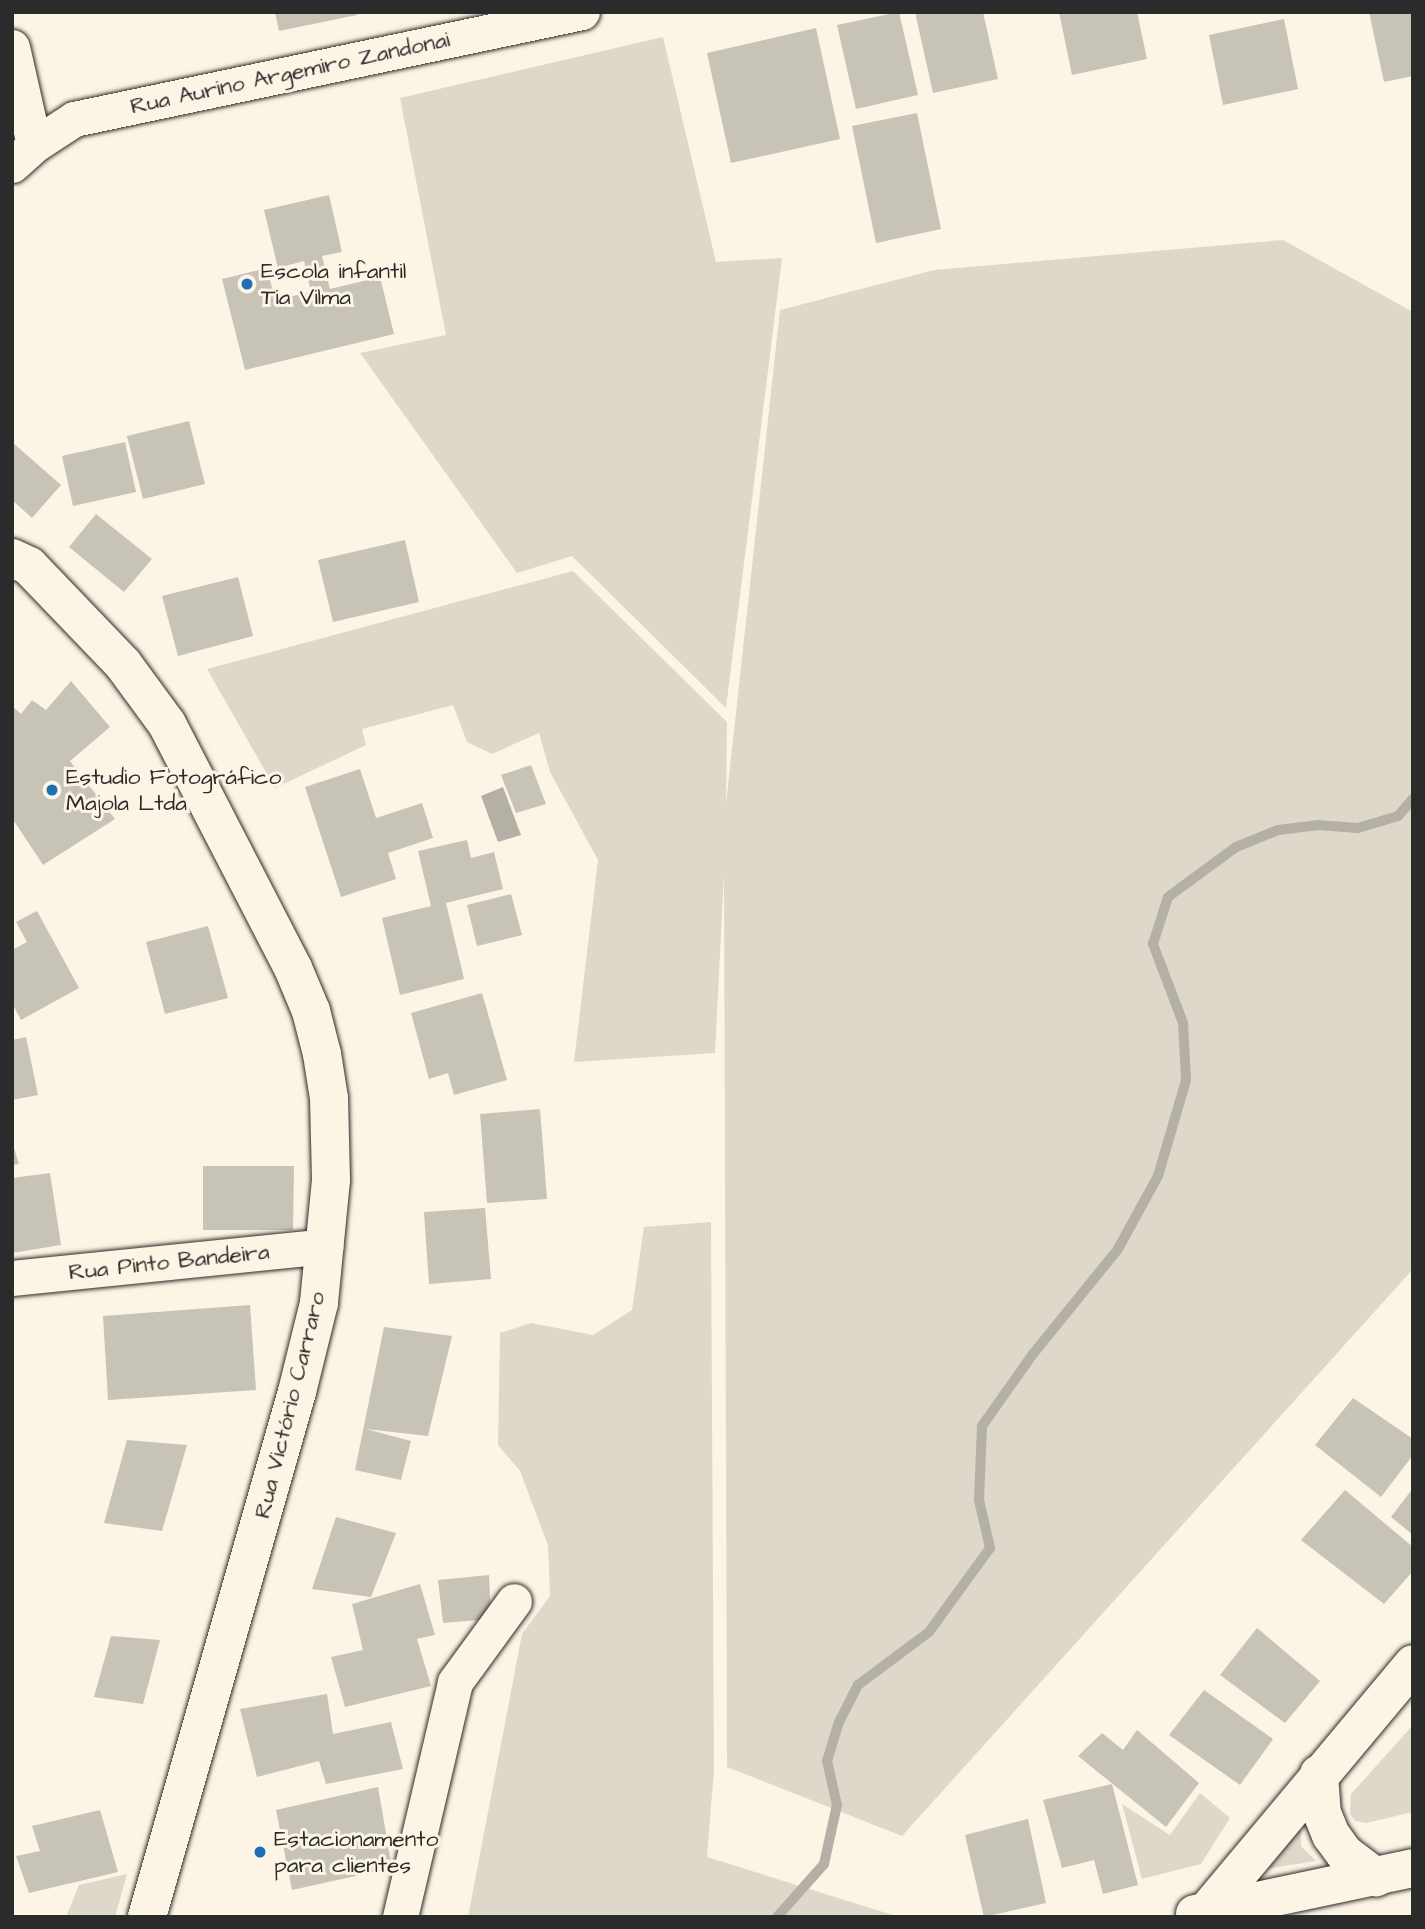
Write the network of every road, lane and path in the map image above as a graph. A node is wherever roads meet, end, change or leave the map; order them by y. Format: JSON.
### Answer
{"nodes":[{"id":1,"x":582,"y":12,"type":"edge"},
{"id":2,"x":12,"y":47,"type":"edge"},
{"id":3,"x":23,"y":155,"type":"edge"},
{"id":4,"x":12,"y":558,"type":"edge"},
{"id":5,"x":326,"y":1246,"type":"junction"},
{"id":6,"x":12,"y":1278,"type":"edge"},
{"id":7,"x":514,"y":1601,"type":"dead end"},
{"id":8,"x":1413,"y":1664,"type":"edge"},
{"id":9,"x":1320,"y":1774,"type":"junction"},
{"id":10,"x":1413,"y":1868,"type":"edge"},
{"id":11,"x":1376,"y":1877,"type":"junction"},
{"id":12,"x":156,"y":1905,"type":"edge"},
{"id":13,"x":1199,"y":1915,"type":"edge"},
{"id":14,"x":400,"y":1917,"type":"edge"}],
"edges":[{"from":1,"to":3,"type":"street","name":"Rua Aurino Argemiro Zandonai"},
{"from":2,"to":3,"type":"street"},
{"from":4,"to":5,"type":"main road","name":"Rua Victório Carraro"},
{"from":5,"to":6,"type":"street","name":"Rua Pinto Bandeira"},
{"from":5,"to":12,"type":"main road","name":"Rua Victório Carraro"},
{"from":7,"to":14,"type":"street"},
{"from":8,"to":9,"type":"main road"},
{"from":9,"to":11,"type":"main road"},
{"from":9,"to":13,"type":"main road"},
{"from":10,"to":11,"type":"main road"},
{"from":11,"to":13,"type":"main road"}]}
